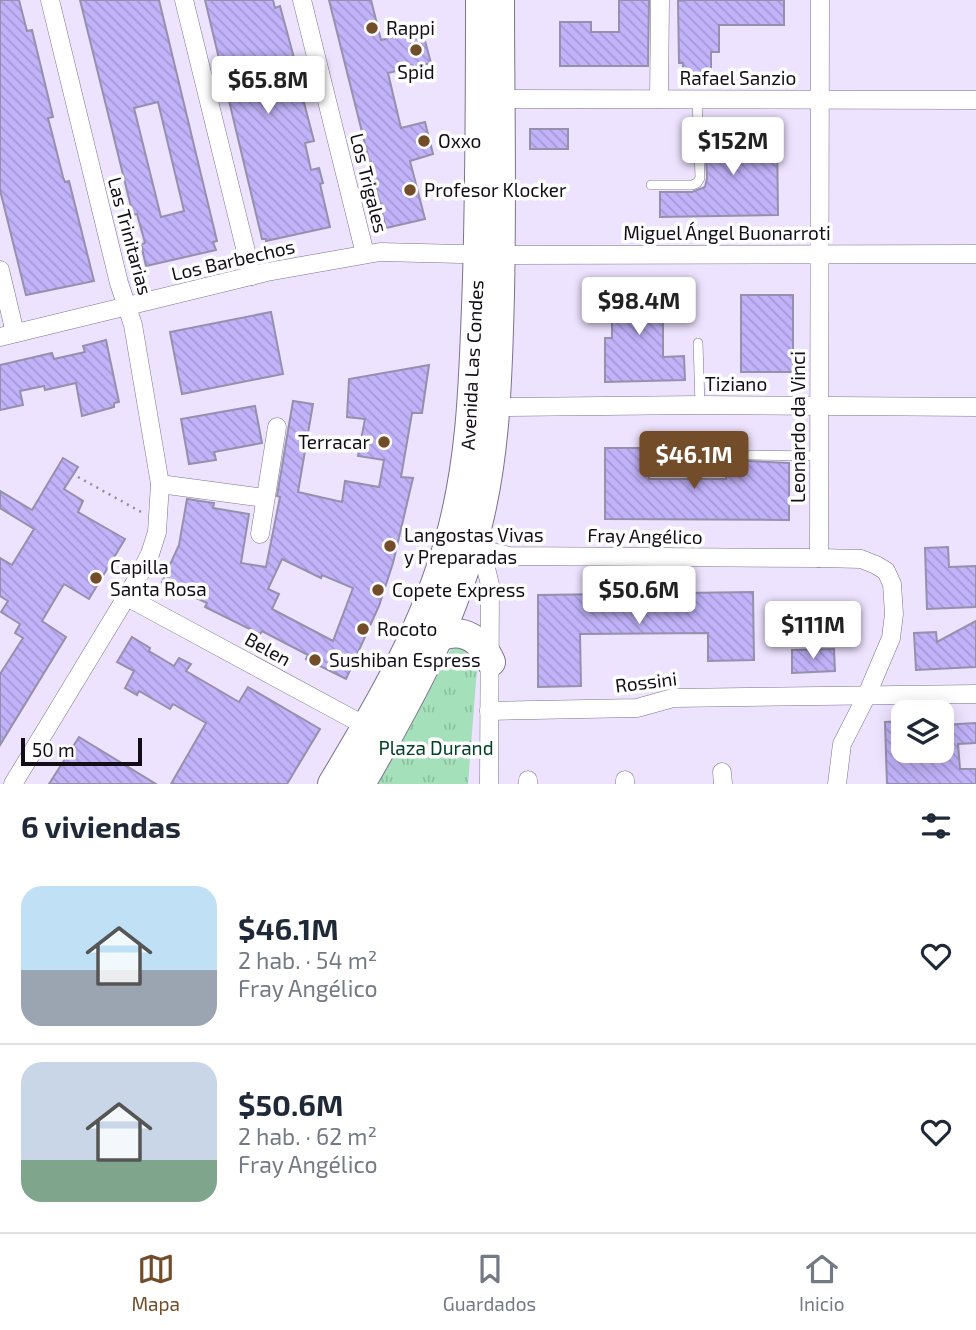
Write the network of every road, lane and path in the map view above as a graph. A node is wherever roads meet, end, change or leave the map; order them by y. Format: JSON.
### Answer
{"nodes":[{"id":1,"x":50,"y":0,"type":"edge"},
{"id":2,"x":184,"y":0,"type":"edge"},
{"id":3,"x":302,"y":0,"type":"edge"},
{"id":4,"x":480,"y":0,"type":"edge"},
{"id":5,"x":500,"y":0,"type":"edge"},
{"id":6,"x":660,"y":0,"type":"edge"},
{"id":7,"x":820,"y":0,"type":"edge"},
{"id":8,"x":500,"y":99,"type":"junction"},
{"id":9,"x":659,"y":99,"type":"junction"},
{"id":10,"x":697,"y":99,"type":"junction"},
{"id":11,"x":820,"y":99,"type":"junction"},
{"id":12,"x":976,"y":100,"type":"edge"},
{"id":13,"x":651,"y":186,"type":"dead end"},
{"id":14,"x":365,"y":254,"type":"junction"},
{"id":15,"x":490,"y":254,"type":"junction"},
{"id":16,"x":820,"y":254,"type":"junction"},
{"id":17,"x":976,"y":254,"type":"edge"},
{"id":18,"x":0,"y":271,"type":"edge"},
{"id":19,"x":252,"y":276,"type":"junction"},
{"id":20,"x":127,"y":306,"type":"junction"},
{"id":21,"x":8,"y":335,"type":"edge"},
{"id":22,"x":698,"y":343,"type":"dead end"},
{"id":23,"x":700,"y":405,"type":"junction"},
{"id":24,"x":819,"y":406,"type":"junction"},
{"id":25,"x":496,"y":407,"type":"junction"},
{"id":26,"x":976,"y":407,"type":"edge"},
{"id":27,"x":277,"y":427,"type":"dead end"},
{"id":28,"x":751,"y":455,"type":"dead end"},
{"id":29,"x":819,"y":456,"type":"junction"},
{"id":30,"x":79,"y":477,"type":"dead end"},
{"id":31,"x":160,"y":484,"type":"junction"},
{"id":32,"x":265,"y":498,"type":"junction"},
{"id":33,"x":146,"y":516,"type":"dead end"},
{"id":34,"x":260,"y":534,"type":"dead end"},
{"id":35,"x":472,"y":547,"type":"junction"},
{"id":36,"x":819,"y":558,"type":"junction"},
{"id":37,"x":127,"y":597,"type":"junction"},
{"id":38,"x":440,"y":637,"type":"junction"},
{"id":39,"x":491,"y":662,"type":"junction"},
{"id":40,"x":976,"y":694,"type":"edge"},
{"id":41,"x":866,"y":697,"type":"junction"},
{"id":42,"x":489,"y":711,"type":"junction"},
{"id":43,"x":378,"y":732,"type":"junction"},
{"id":44,"x":13,"y":784,"type":"edge"},
{"id":45,"x":332,"y":784,"type":"edge"},
{"id":46,"x":361,"y":784,"type":"edge"},
{"id":47,"x":489,"y":784,"type":"edge"},
{"id":48,"x":836,"y":784,"type":"edge"}],
"edges":[{"from":1,"to":20,"type":"street","name":"Las Trinitarias"},
{"from":2,"to":19,"type":"street"},
{"from":3,"to":14,"type":"street","name":"Los Trigales"},
{"from":4,"to":15,"type":"main road","name":"Avenida Las Condes"},
{"from":5,"to":8,"type":"main road","name":"Avenida Las Condes"},
{"from":6,"to":9,"type":"street"},
{"from":7,"to":11,"type":"street","name":"Leonardo da Vinci"},
{"from":8,"to":9,"type":"street","name":"Rafael Sanzio"},
{"from":8,"to":15,"type":"main road","name":"Avenida Las Condes"},
{"from":9,"to":10,"type":"street","name":"Rafael Sanzio"},
{"from":10,"to":11,"type":"street","name":"Rafael Sanzio"},
{"from":10,"to":13,"type":"lane"},
{"from":11,"to":12,"type":"street","name":"Rafael Sanzio"},
{"from":11,"to":16,"type":"street","name":"Leonardo da Vinci"},
{"from":14,"to":15,"type":"street","name":"Los Barbechos"},
{"from":14,"to":19,"type":"street","name":"Los Barbechos"},
{"from":15,"to":16,"type":"street","name":"Miguel Ángel Buonarroti"},
{"from":15,"to":25,"type":"main road","name":"Avenida Las Condes"},
{"from":15,"to":43,"type":"main road","name":"Avenida Las Condes"},
{"from":16,"to":17,"type":"street","name":"Miguel Ángel Buonarroti"},
{"from":16,"to":24,"type":"street","name":"Leonardo da Vinci"},
{"from":18,"to":21,"type":"street"},
{"from":19,"to":20,"type":"street","name":"Los Barbechos"},
{"from":20,"to":21,"type":"street","name":"Los Barbechos"},
{"from":20,"to":31,"type":"street","name":"Las Trinitarias"},
{"from":22,"to":23,"type":"lane"},
{"from":23,"to":24,"type":"street","name":"Tiziano"},
{"from":23,"to":25,"type":"street","name":"Tiziano"},
{"from":24,"to":26,"type":"street","name":"Tiziano"},
{"from":24,"to":29,"type":"street","name":"Leonardo da Vinci"},
{"from":25,"to":35,"type":"main road","name":"Avenida Las Condes"},
{"from":27,"to":32,"type":"street"},
{"from":28,"to":29,"type":"lane"},
{"from":29,"to":36,"type":"street","name":"Leonardo da Vinci"},
{"from":30,"to":33,"type":"path"},
{"from":31,"to":32,"type":"street"},
{"from":31,"to":37,"type":"street","name":"Las Trinitarias"},
{"from":32,"to":34,"type":"street"},
{"from":35,"to":36,"type":"street","name":"Fray Angélico"},
{"from":35,"to":38,"type":"main road","name":"Avenida Las Condes"},
{"from":35,"to":39,"type":"street"},
{"from":36,"to":41,"type":"street"},
{"from":37,"to":43,"type":"street","name":"Belen"},
{"from":37,"to":44,"type":"street","name":"Las Trinitarias"},
{"from":38,"to":39,"type":"main road"},
{"from":38,"to":43,"type":"main road","name":"Avenida Las Condes"},
{"from":39,"to":42,"type":"street"},
{"from":40,"to":41,"type":"street","name":"Rossini"},
{"from":41,"to":42,"type":"street","name":"Rossini"},
{"from":41,"to":48,"type":"street"},
{"from":42,"to":47,"type":"street"},
{"from":43,"to":45,"type":"main road","name":"Avenida Las Condes"},
{"from":43,"to":46,"type":"main road","name":"Avenida Las Condes"}]}
